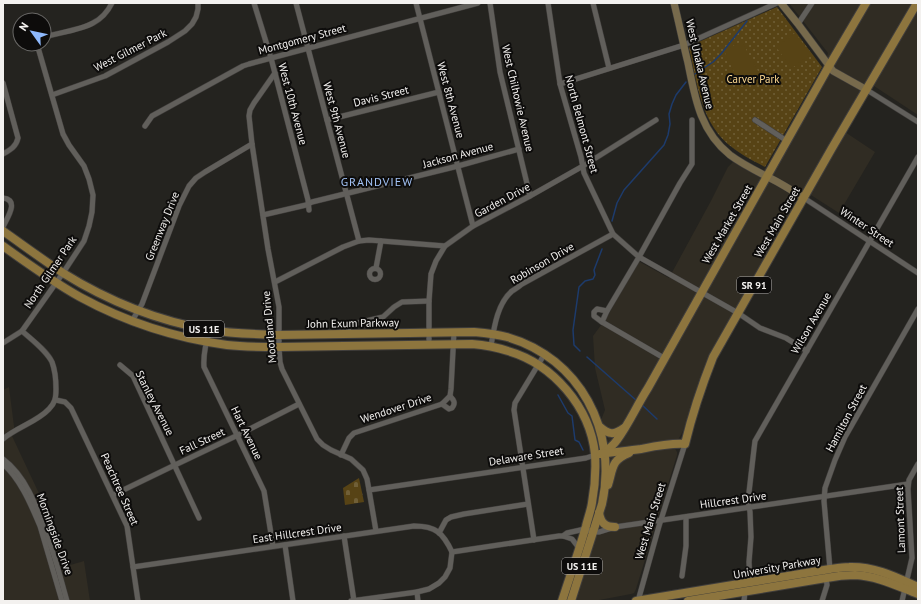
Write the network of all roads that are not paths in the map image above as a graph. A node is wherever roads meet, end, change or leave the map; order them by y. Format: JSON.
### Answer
{"nodes":[{"id":1,"x":112,"y":3,"type":"edge"},
{"id":2,"x":198,"y":3,"type":"edge"},
{"id":3,"x":254,"y":3,"type":"edge"},
{"id":4,"x":296,"y":3,"type":"edge"},
{"id":5,"x":416,"y":3,"type":"edge"},
{"id":6,"x":478,"y":3,"type":"edge"},
{"id":7,"x":490,"y":3,"type":"edge"},
{"id":8,"x":548,"y":3,"type":"edge"},
{"id":9,"x":593,"y":3,"type":"edge"},
{"id":10,"x":674,"y":3,"type":"edge"},
{"id":11,"x":777,"y":3,"type":"edge"},
{"id":12,"x":781,"y":3,"type":"edge"},
{"id":13,"x":812,"y":3,"type":"edge"},
{"id":14,"x":866,"y":3,"type":"edge"},
{"id":15,"x":917,"y":3,"type":"edge"},
{"id":16,"x":420,"y":19,"type":"junction"},
{"id":17,"x":798,"y":24,"type":"junction"},
{"id":18,"x":52,"y":35,"type":"edge"},
{"id":19,"x":684,"y":44,"type":"junction"},
{"id":20,"x":308,"y":48,"type":"junction"},
{"id":21,"x":39,"y":52,"type":"edge"},
{"id":22,"x":271,"y":58,"type":"junction"},
{"id":23,"x":829,"y":66,"type":"junction"},
{"id":24,"x":610,"y":68,"type":"junction"},
{"id":25,"x":275,"y":73,"type":"junction"},
{"id":26,"x":3,"y":83,"type":"edge"},
{"id":27,"x":560,"y":84,"type":"junction"},
{"id":28,"x":867,"y":90,"type":"junction"},
{"id":29,"x":439,"y":92,"type":"junction"},
{"id":30,"x":52,"y":95,"type":"junction"},
{"id":31,"x":328,"y":120,"type":"junction"},
{"id":32,"x":656,"y":120,"type":"dead end"},
{"id":33,"x":692,"y":120,"type":"dead end"},
{"id":34,"x":755,"y":120,"type":"dead end"},
{"id":35,"x":918,"y":122,"type":"edge"},
{"id":36,"x":145,"y":126,"type":"dead end"},
{"id":37,"x":787,"y":141,"type":"junction"},
{"id":38,"x":252,"y":144,"type":"junction"},
{"id":39,"x":519,"y":149,"type":"junction"},
{"id":40,"x":3,"y":154,"type":"edge"},
{"id":41,"x":918,"y":157,"type":"edge"},
{"id":42,"x":458,"y":166,"type":"junction"},
{"id":43,"x":582,"y":166,"type":"junction"},
{"id":44,"x":767,"y":176,"type":"junction"},
{"id":45,"x":346,"y":195,"type":"junction"},
{"id":46,"x":530,"y":196,"type":"junction"},
{"id":47,"x":3,"y":198,"type":"edge"},
{"id":48,"x":804,"y":198,"type":"junction"},
{"id":49,"x":309,"y":204,"type":"junction"},
{"id":50,"x":309,"y":210,"type":"dead end"},
{"id":51,"x":263,"y":215,"type":"junction"},
{"id":52,"x":473,"y":226,"type":"junction"},
{"id":53,"x":3,"y":227,"type":"edge"},
{"id":54,"x":3,"y":231,"type":"edge"},
{"id":55,"x":613,"y":234,"type":"junction"},
{"id":56,"x":359,"y":241,"type":"junction"},
{"id":57,"x":381,"y":241,"type":"junction"},
{"id":58,"x":870,"y":241,"type":"junction"},
{"id":59,"x":3,"y":246,"type":"edge"},
{"id":60,"x":446,"y":246,"type":"junction"},
{"id":61,"x":638,"y":257,"type":"junction"},
{"id":62,"x":376,"y":268,"type":"dead end"},
{"id":63,"x":63,"y":273,"type":"junction"},
{"id":64,"x":918,"y":273,"type":"edge"},
{"id":65,"x":56,"y":282,"type":"junction"},
{"id":66,"x":275,"y":282,"type":"junction"},
{"id":67,"x":701,"y":293,"type":"junction"},
{"id":68,"x":429,"y":301,"type":"junction"},
{"id":69,"x":918,"y":309,"type":"edge"},
{"id":70,"x":607,"y":310,"type":"junction"},
{"id":71,"x":138,"y":311,"type":"junction"},
{"id":72,"x":738,"y":313,"type":"junction"},
{"id":73,"x":132,"y":321,"type":"junction"},
{"id":74,"x":602,"y":322,"type":"junction"},
{"id":75,"x":210,"y":330,"type":"junction"},
{"id":76,"x":22,"y":331,"type":"junction"},
{"id":77,"x":430,"y":332,"type":"junction"},
{"id":78,"x":454,"y":332,"type":"junction"},
{"id":79,"x":348,"y":334,"type":"junction"},
{"id":80,"x":493,"y":334,"type":"junction"},
{"id":81,"x":279,"y":335,"type":"junction"},
{"id":82,"x":206,"y":341,"type":"junction"},
{"id":83,"x":3,"y":343,"type":"edge"},
{"id":84,"x":429,"y":344,"type":"junction"},
{"id":85,"x":454,"y":344,"type":"junction"},
{"id":86,"x":491,"y":346,"type":"junction"},
{"id":87,"x":279,"y":347,"type":"junction"},
{"id":88,"x":807,"y":351,"type":"junction"},
{"id":89,"x":544,"y":355,"type":"junction"},
{"id":90,"x":664,"y":358,"type":"junction"},
{"id":91,"x":120,"y":365,"type":"dead end"},
{"id":92,"x":538,"y":365,"type":"junction"},
{"id":93,"x":450,"y":396,"type":"junction"},
{"id":94,"x":56,"y":400,"type":"junction"},
{"id":95,"x":300,"y":404,"type":"junction"},
{"id":96,"x":442,"y":404,"type":"junction"},
{"id":97,"x":600,"y":427,"type":"junction"},
{"id":98,"x":624,"y":428,"type":"junction"},
{"id":99,"x":238,"y":436,"type":"junction"},
{"id":100,"x":3,"y":439,"type":"edge"},
{"id":101,"x":617,"y":441,"type":"junction"},
{"id":102,"x":685,"y":444,"type":"junction"},
{"id":103,"x":640,"y":449,"type":"junction"},
{"id":104,"x":623,"y":451,"type":"junction"},
{"id":105,"x":604,"y":453,"type":"junction"},
{"id":106,"x":341,"y":455,"type":"junction"},
{"id":107,"x":595,"y":455,"type":"junction"},
{"id":108,"x":3,"y":458,"type":"edge"},
{"id":109,"x":3,"y":464,"type":"edge"},
{"id":110,"x":918,"y":464,"type":"edge"},
{"id":111,"x":175,"y":465,"type":"junction"},
{"id":112,"x":523,"y":467,"type":"junction"},
{"id":113,"x":908,"y":484,"type":"junction"},
{"id":114,"x":369,"y":490,"type":"junction"},
{"id":115,"x":113,"y":495,"type":"junction"},
{"id":116,"x":604,"y":495,"type":"junction"},
{"id":117,"x":824,"y":496,"type":"junction"},
{"id":118,"x":528,"y":504,"type":"junction"},
{"id":119,"x":749,"y":507,"type":"junction"},
{"id":120,"x":599,"y":513,"type":"junction"},
{"id":121,"x":686,"y":516,"type":"junction"},
{"id":122,"x":199,"y":518,"type":"dead end"},
{"id":123,"x":661,"y":520,"type":"junction"},
{"id":124,"x":615,"y":527,"type":"junction"},
{"id":125,"x":585,"y":530,"type":"junction"},
{"id":126,"x":376,"y":531,"type":"junction"},
{"id":127,"x":593,"y":532,"type":"junction"},
{"id":128,"x":438,"y":533,"type":"junction"},
{"id":129,"x":344,"y":536,"type":"junction"},
{"id":130,"x":563,"y":536,"type":"junction"},
{"id":131,"x":534,"y":540,"type":"junction"},
{"id":132,"x":285,"y":545,"type":"junction"},
{"id":133,"x":273,"y":546,"type":"junction"},
{"id":134,"x":579,"y":548,"type":"junction"},
{"id":135,"x":452,"y":552,"type":"junction"},
{"id":136,"x":133,"y":567,"type":"junction"},
{"id":137,"x":830,"y":569,"type":"junction"},
{"id":138,"x":682,"y":576,"type":"dead end"},
{"id":139,"x":826,"y":578,"type":"junction"},
{"id":140,"x":750,"y":582,"type":"junction"},
{"id":141,"x":906,"y":585,"type":"junction"},
{"id":142,"x":918,"y":587,"type":"edge"},
{"id":143,"x":417,"y":592,"type":"junction"},
{"id":144,"x":745,"y":592,"type":"junction"},
{"id":145,"x":918,"y":594,"type":"edge"},
{"id":146,"x":62,"y":601,"type":"edge"},
{"id":147,"x":67,"y":601,"type":"edge"},
{"id":148,"x":138,"y":601,"type":"edge"},
{"id":149,"x":294,"y":601,"type":"edge"},
{"id":150,"x":352,"y":601,"type":"edge"},
{"id":151,"x":418,"y":601,"type":"edge"},
{"id":152,"x":562,"y":601,"type":"edge"},
{"id":153,"x":571,"y":601,"type":"edge"},
{"id":154,"x":637,"y":601,"type":"edge"},
{"id":155,"x":688,"y":601,"type":"edge"},
{"id":156,"x":744,"y":601,"type":"edge"},
{"id":157,"x":822,"y":601,"type":"edge"},
{"id":158,"x":902,"y":601,"type":"edge"}],
"edges":[{"from":1,"to":18,"type":"street"},
{"from":2,"to":30,"type":"street","name":"West Gilmer Park"},
{"from":3,"to":22,"type":"street","name":"West 10th Avenue"},
{"from":4,"to":20,"type":"street","name":"West 9th Avenue"},
{"from":5,"to":16,"type":"street","name":"West 8th Avenue"},
{"from":6,"to":16,"type":"street","name":"Montgomery Street"},
{"from":7,"to":39,"type":"street","name":"West Chilhowie Avenue"},
{"from":8,"to":27,"type":"street","name":"North Belmont Street"},
{"from":9,"to":24,"type":"street"},
{"from":10,"to":19,"type":"main road","name":"West Unaka Avenue"},
{"from":11,"to":19,"type":"street"},
{"from":12,"to":17,"type":"main road"},
{"from":13,"to":17,"type":"street"},
{"from":14,"to":23,"type":"main road","name":"West Market Street"},
{"from":15,"to":28,"type":"main road","name":"West Main Street","number":"SR 91"},
{"from":16,"to":20,"type":"street","name":"Montgomery Street"},
{"from":16,"to":29,"type":"street","name":"West 8th Avenue"},
{"from":17,"to":23,"type":"main road"},
{"from":19,"to":24,"type":"street"},
{"from":19,"to":44,"type":"main road","name":"West Unaka Avenue"},
{"from":20,"to":22,"type":"street","name":"Montgomery Street"},
{"from":20,"to":31,"type":"street","name":"West 9th Avenue"},
{"from":21,"to":30,"type":"street","name":"North Gilmer Park"},
{"from":22,"to":25,"type":"street","name":"West 10th Avenue"},
{"from":22,"to":36,"type":"street","name":"Montgomery Street"},
{"from":23,"to":28,"type":"main road"},
{"from":23,"to":37,"type":"main road","name":"West Market Street"},
{"from":24,"to":27,"type":"street"},
{"from":25,"to":38,"type":"street","name":"Moorland Drive"},
{"from":25,"to":49,"type":"street","name":"West 10th Avenue"},
{"from":26,"to":40,"type":"street"},
{"from":27,"to":43,"type":"street","name":"North Belmont Street"},
{"from":28,"to":35,"type":"street"},
{"from":28,"to":48,"type":"main road","name":"West Main Street","number":"SR 91"},
{"from":29,"to":31,"type":"street","name":"Davis Street"},
{"from":29,"to":42,"type":"street","name":"West 8th Avenue"},
{"from":30,"to":63,"type":"street","name":"North Gilmer Park"},
{"from":31,"to":45,"type":"street","name":"West 9th Avenue"},
{"from":32,"to":43,"type":"street","name":"Garden Drive"},
{"from":33,"to":61,"type":"street"},
{"from":34,"to":37,"type":"street"},
{"from":37,"to":44,"type":"main road","name":"West Market Street"},
{"from":38,"to":51,"type":"street","name":"Moorland Drive"},
{"from":38,"to":71,"type":"street","name":"Greenway Drive"},
{"from":39,"to":42,"type":"street","name":"Jackson Avenue"},
{"from":39,"to":46,"type":"street","name":"West Chilhowie Avenue"},
{"from":41,"to":58,"type":"street","name":"Wilson Avenue"},
{"from":42,"to":45,"type":"street","name":"Jackson Avenue"},
{"from":42,"to":52,"type":"street","name":"West 8th Avenue"},
{"from":43,"to":46,"type":"street","name":"Garden Drive"},
{"from":43,"to":55,"type":"street","name":"North Belmont Street"},
{"from":44,"to":48,"type":"main road","name":"West Unaka Avenue"},
{"from":44,"to":67,"type":"main road","name":"West Market Street"},
{"from":45,"to":49,"type":"street","name":"Jackson Avenue"},
{"from":45,"to":56,"type":"street","name":"West 9th Avenue"},
{"from":46,"to":52,"type":"street","name":"Garden Drive"},
{"from":47,"to":53,"type":"street"},
{"from":48,"to":58,"type":"street","name":"Winter Street"},
{"from":48,"to":72,"type":"main road","name":"West Main Street","number":"SR 91"},
{"from":49,"to":50,"type":"street","name":"West 10th Avenue"},
{"from":49,"to":51,"type":"street","name":"Jackson Avenue"},
{"from":51,"to":66,"type":"street","name":"Moorland Drive"},
{"from":52,"to":60,"type":"street","name":"Garden Drive"},
{"from":54,"to":63,"type":"main road","name":"John Exum Parkway","number":"US 11E"},
{"from":55,"to":61,"type":"street","name":"North Belmont Street"},
{"from":55,"to":80,"type":"street","name":"Robinson Drive"},
{"from":56,"to":57,"type":"street"},
{"from":56,"to":66,"type":"street"},
{"from":57,"to":60,"type":"street"},
{"from":57,"to":62,"type":"street"},
{"from":58,"to":64,"type":"street","name":"Winter Street"},
{"from":58,"to":88,"type":"street","name":"Wilson Avenue"},
{"from":59,"to":65,"type":"main road","name":"John Exum Parkway","number":"US 11E"},
{"from":60,"to":68,"type":"street","name":"Garden Drive"},
{"from":61,"to":67,"type":"street","name":"North Belmont Street"},
{"from":61,"to":70,"type":"street"},
{"from":63,"to":65,"type":"street","name":"North Gilmer Park"},
{"from":63,"to":71,"type":"main road","name":"John Exum Parkway","number":"US 11E"},
{"from":65,"to":73,"type":"main road","name":"John Exum Parkway","number":"US 11E"},
{"from":65,"to":76,"type":"street","name":"North Gilmer Park"},
{"from":66,"to":81,"type":"street","name":"Moorland Drive"},
{"from":67,"to":72,"type":"street","name":"North Belmont Street"},
{"from":67,"to":90,"type":"main road","name":"West Market Street"},
{"from":68,"to":77,"type":"street","name":"Garden Drive"},
{"from":68,"to":79,"type":"street"},
{"from":69,"to":117,"type":"street","name":"Hamilton Street"},
{"from":70,"to":74,"type":"street"},
{"from":70,"to":74,"type":"street"},
{"from":71,"to":73,"type":"street","name":"Greenway Drive"},
{"from":71,"to":75,"type":"main road","name":"John Exum Parkway","number":"US 11E"},
{"from":72,"to":88,"type":"street","name":"North Belmont Street"},
{"from":72,"to":102,"type":"main road","name":"West Main Street","number":"SR 91"},
{"from":73,"to":82,"type":"main road","name":"John Exum Parkway","number":"US 11E"},
{"from":74,"to":90,"type":"street"},
{"from":75,"to":81,"type":"main road","name":"John Exum Parkway","number":"US 11E"},
{"from":75,"to":82,"type":"street","name":"Hart Avenue"},
{"from":76,"to":83,"type":"street","name":"North Gilmer Park"},
{"from":76,"to":94,"type":"street"},
{"from":77,"to":78,"type":"main road","name":"John Exum Parkway","number":"US 11E"},
{"from":77,"to":79,"type":"main road","name":"John Exum Parkway","number":"US 11E"},
{"from":77,"to":84,"type":"street","name":"Garden Drive"},
{"from":78,"to":80,"type":"main road","name":"John Exum Parkway","number":"US 11E"},
{"from":78,"to":85,"type":"street"},
{"from":79,"to":81,"type":"main road","name":"John Exum Parkway","number":"US 11E"},
{"from":80,"to":86,"type":"street","name":"Robinson Drive"},
{"from":80,"to":89,"type":"main road","name":"John Exum Parkway","number":"US 11E"},
{"from":81,"to":87,"type":"street","name":"Moorland Drive"},
{"from":82,"to":87,"type":"main road","name":"John Exum Parkway","number":"US 11E"},
{"from":82,"to":99,"type":"street","name":"Hart Avenue"},
{"from":84,"to":85,"type":"main road","name":"John Exum Parkway","number":"US 11E"},
{"from":84,"to":87,"type":"main road","name":"John Exum Parkway","number":"US 11E"},
{"from":85,"to":86,"type":"main road","name":"John Exum Parkway","number":"US 11E"},
{"from":85,"to":93,"type":"street"},
{"from":86,"to":92,"type":"main road","name":"John Exum Parkway","number":"US 11E"},
{"from":87,"to":95,"type":"street","name":"Moorland Drive"},
{"from":88,"to":119,"type":"street","name":"Wilson Avenue"},
{"from":89,"to":92,"type":"street"},
{"from":89,"to":97,"type":"main road","name":"John Exum Parkway","number":"US 11E"},
{"from":90,"to":98,"type":"main road","name":"West Market Street"},
{"from":91,"to":111,"type":"street","name":"Stanley Avenue"},
{"from":92,"to":107,"type":"main road","name":"John Exum Parkway","number":"US 11E"},
{"from":92,"to":112,"type":"street"},
{"from":93,"to":96,"type":"street","name":"Wendover Drive"},
{"from":93,"to":96,"type":"street"},
{"from":94,"to":100,"type":"street"},
{"from":94,"to":115,"type":"street","name":"Peachtree Street"},
{"from":95,"to":99,"type":"street","name":"Fall Street"},
{"from":95,"to":106,"type":"street","name":"Moorland Drive"},
{"from":96,"to":106,"type":"street","name":"Wendover Drive"},
{"from":97,"to":98,"type":"main road"},
{"from":97,"to":105,"type":"main road","name":"John Exum Parkway","number":"US 11E"},
{"from":98,"to":101,"type":"main road","name":"West Market Street"},
{"from":99,"to":111,"type":"street","name":"Fall Street"},
{"from":99,"to":133,"type":"street","name":"Hart Avenue"},
{"from":101,"to":104,"type":"main road"},
{"from":101,"to":105,"type":"main road","name":"West Market Street"},
{"from":102,"to":103,"type":"main road","name":"Delaware Street"},
{"from":102,"to":123,"type":"street","name":"West Main Street"},
{"from":103,"to":104,"type":"main road","name":"Delaware Street"},
{"from":103,"to":116,"type":"main road"},
{"from":104,"to":105,"type":"main road","name":"Delaware Street"},
{"from":105,"to":107,"type":"main road","name":"Delaware Street"},
{"from":105,"to":116,"type":"main road","name":"John Exum Parkway","number":"US 11E"},
{"from":106,"to":114,"type":"street","name":"Moorland Drive"},
{"from":107,"to":112,"type":"street","name":"Delaware Street"},
{"from":107,"to":125,"type":"main road","name":"John Exum Parkway","number":"US 11E"},
{"from":108,"to":147,"type":"street","name":"Morningside Drive"},
{"from":109,"to":146,"type":"street","name":"Morningside Drive"},
{"from":110,"to":113,"type":"street","name":"Lamont Street"},
{"from":111,"to":115,"type":"street","name":"Fall Street"},
{"from":111,"to":122,"type":"street","name":"Stanley Avenue"},
{"from":112,"to":114,"type":"street","name":"Delaware Street"},
{"from":112,"to":118,"type":"street"},
{"from":113,"to":117,"type":"street","name":"Hillcrest Drive"},
{"from":113,"to":141,"type":"street","name":"Lamont Street"},
{"from":114,"to":126,"type":"street","name":"Moorland Drive"},
{"from":115,"to":136,"type":"street","name":"Peachtree Street"},
{"from":116,"to":120,"type":"main road","name":"John Exum Parkway","number":"US 11E"},
{"from":117,"to":119,"type":"street","name":"Hillcrest Drive"},
{"from":117,"to":137,"type":"street","name":"Hamilton Street"},
{"from":118,"to":128,"type":"street"},
{"from":118,"to":131,"type":"street"},
{"from":119,"to":121,"type":"street","name":"Hillcrest Drive"},
{"from":119,"to":140,"type":"street","name":"Wilson Avenue"},
{"from":120,"to":124,"type":"main road"},
{"from":120,"to":127,"type":"main road","number":"US 11E"},
{"from":121,"to":123,"type":"street","name":"Hillcrest Drive"},
{"from":121,"to":138,"type":"street"},
{"from":123,"to":124,"type":"street","name":"Hillcrest Drive"},
{"from":123,"to":154,"type":"street","name":"West Main Street"},
{"from":124,"to":127,"type":"street","name":"Hillcrest Drive"},
{"from":125,"to":127,"type":"street","name":"Hillcrest Drive"},
{"from":125,"to":130,"type":"street","name":"Hillcrest Drive"},
{"from":125,"to":134,"type":"main road","number":"US 11E"},
{"from":126,"to":128,"type":"street","name":"East Hillcrest Drive"},
{"from":126,"to":129,"type":"street","name":"East Hillcrest Drive"},
{"from":127,"to":153,"type":"main road","number":"US 11E"},
{"from":128,"to":135,"type":"street","name":"East Hillcrest Drive"},
{"from":129,"to":132,"type":"street","name":"East Hillcrest Drive"},
{"from":129,"to":150,"type":"street"},
{"from":130,"to":131,"type":"street","name":"Hillcrest Drive"},
{"from":130,"to":134,"type":"street"},
{"from":131,"to":135,"type":"street","name":"Hillcrest Drive"},
{"from":132,"to":133,"type":"street","name":"East Hillcrest Drive"},
{"from":132,"to":149,"type":"street"},
{"from":133,"to":136,"type":"street","name":"East Hillcrest Drive"},
{"from":134,"to":152,"type":"main road","number":"US 11E"},
{"from":135,"to":143,"type":"street"},
{"from":136,"to":148,"type":"street","name":"Peachtree Street"},
{"from":137,"to":140,"type":"main road","name":"University Parkway"},
{"from":137,"to":141,"type":"main road","name":"University Parkway"},
{"from":139,"to":141,"type":"main road","name":"University Parkway"},
{"from":139,"to":144,"type":"main road","name":"University Parkway"},
{"from":139,"to":157,"type":"street"},
{"from":140,"to":154,"type":"main road","name":"University Parkway"},
{"from":141,"to":142,"type":"main road","name":"University Parkway"},
{"from":141,"to":145,"type":"main road","name":"University Parkway"},
{"from":141,"to":158,"type":"street","name":"Lamont Street"},
{"from":143,"to":150,"type":"street"},
{"from":143,"to":151,"type":"street"},
{"from":144,"to":155,"type":"main road","name":"University Parkway"},
{"from":144,"to":156,"type":"street"}]}
